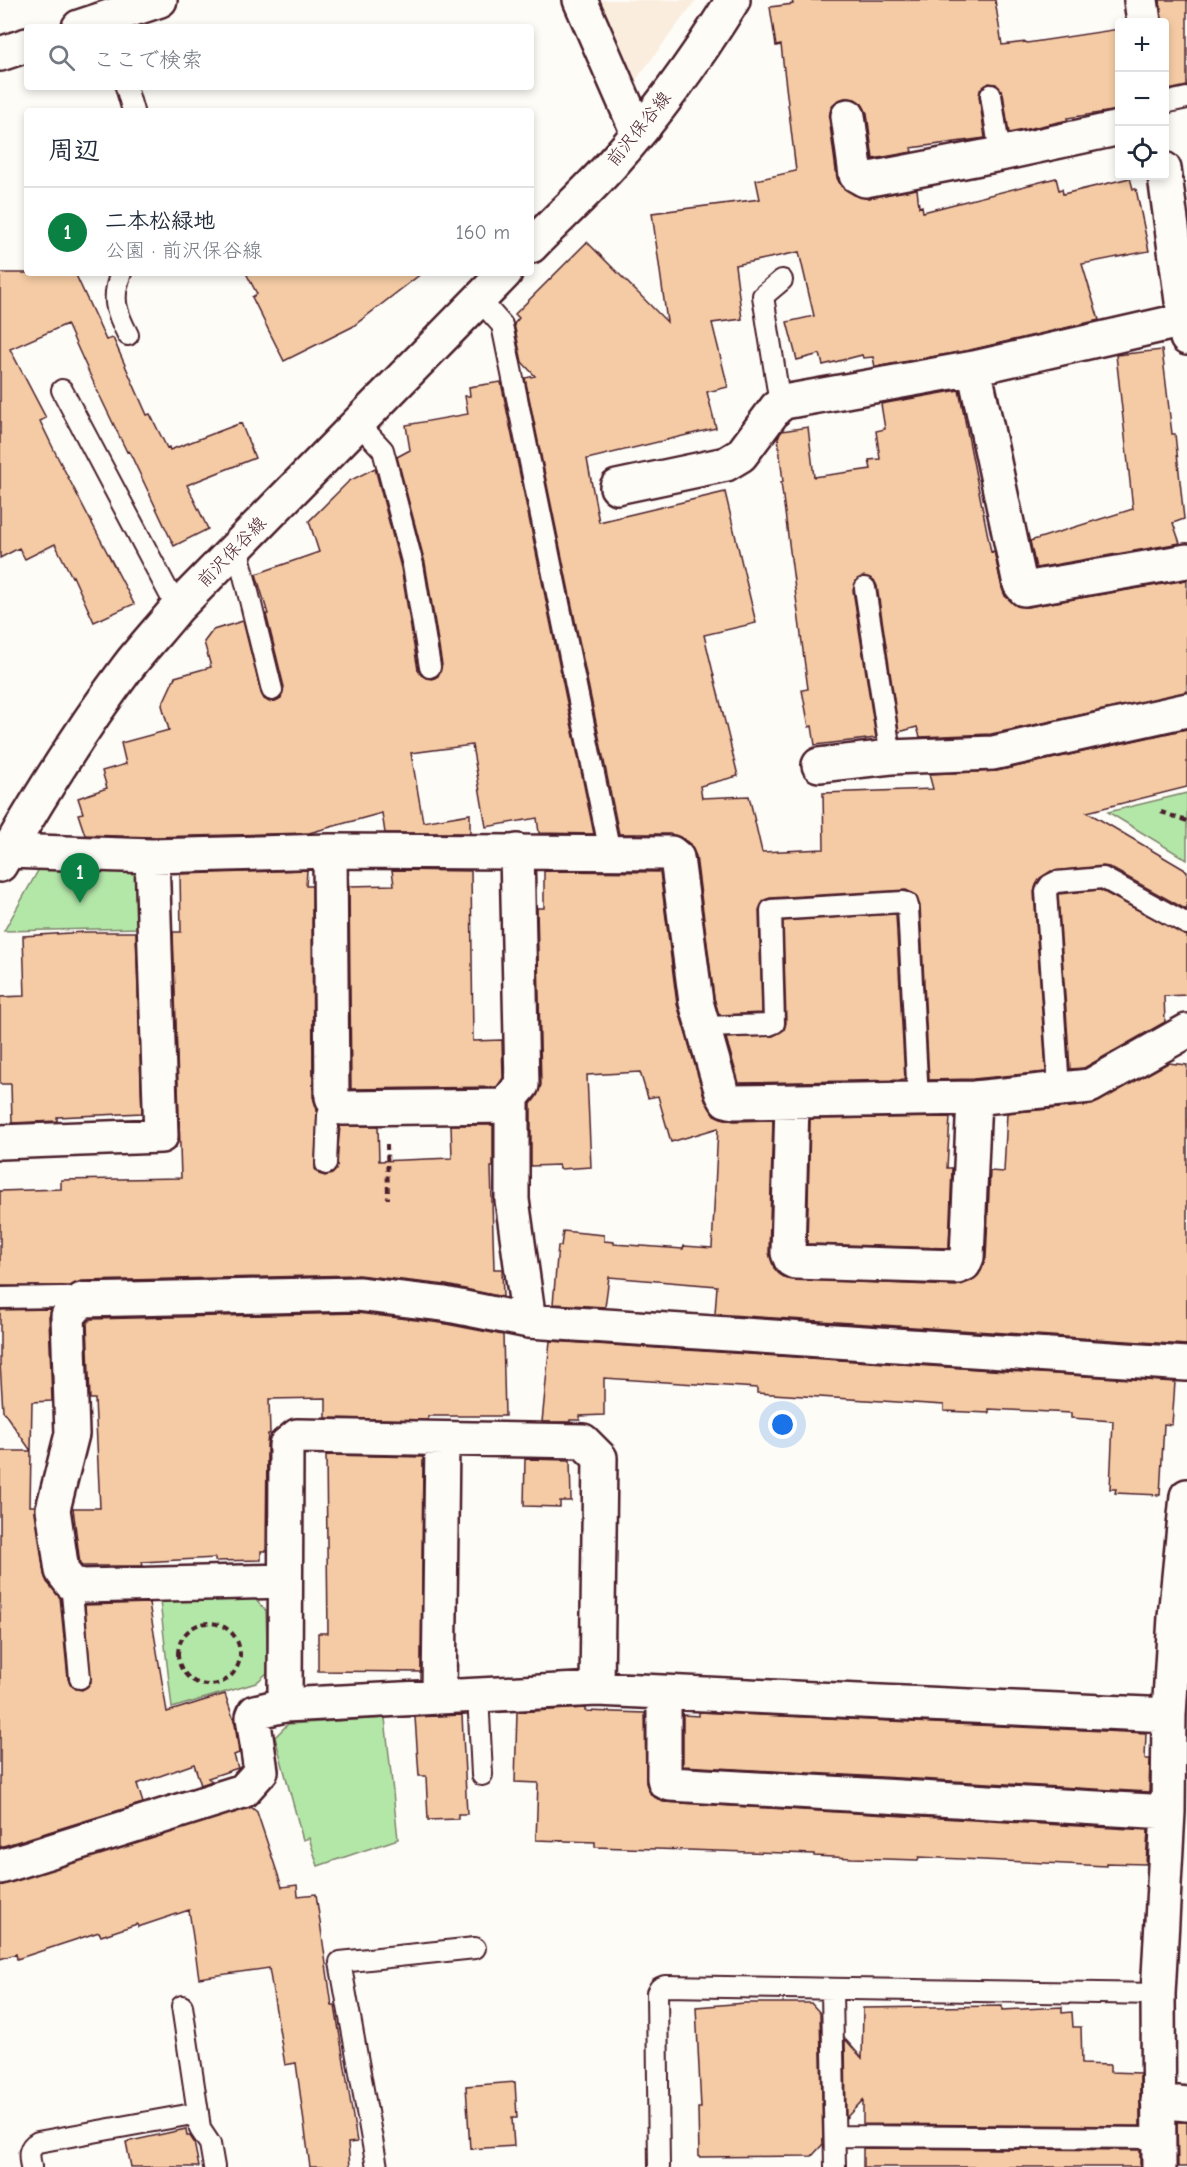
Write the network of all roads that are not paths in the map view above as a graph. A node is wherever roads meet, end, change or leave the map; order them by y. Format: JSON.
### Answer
{"nodes":[{"id":1,"x":160,"y":0,"type":"edge"},
{"id":2,"x":580,"y":0,"type":"edge"},
{"id":3,"x":733,"y":0,"type":"edge"},
{"id":4,"x":1141,"y":0,"type":"edge"},
{"id":5,"x":1143,"y":18,"type":"edge"},
{"id":6,"x":113,"y":22,"type":"edge"},
{"id":7,"x":24,"y":46,"type":"edge"},
{"id":8,"x":0,"y":54,"type":"edge"},
{"id":9,"x":127,"y":90,"type":"edge"},
{"id":10,"x":991,"y":95,"type":"dead end"},
{"id":11,"x":1187,"y":98,"type":"edge"},
{"id":12,"x":1169,"y":102,"type":"edge"},
{"id":13,"x":132,"y":108,"type":"edge"},
{"id":14,"x":848,"y":116,"type":"dead end"},
{"id":15,"x":1115,"y":129,"type":"edge"},
{"id":16,"x":638,"y":133,"type":"junction"},
{"id":17,"x":1000,"y":154,"type":"junction"},
{"id":18,"x":1166,"y":180,"type":"edge"},
{"id":19,"x":534,"y":243,"type":"edge"},
{"id":20,"x":120,"y":276,"type":"edge"},
{"id":21,"x":502,"y":276,"type":"edge"},
{"id":22,"x":782,"y":280,"type":"dead end"},
{"id":23,"x":480,"y":299,"type":"junction"},
{"id":24,"x":1186,"y":329,"type":"edge"},
{"id":25,"x":128,"y":335,"type":"dead end"},
{"id":26,"x":974,"y":368,"type":"junction"},
{"id":27,"x":62,"y":390,"type":"dead end"},
{"id":28,"x":780,"y":404,"type":"junction"},
{"id":29,"x":359,"y":424,"type":"junction"},
{"id":30,"x":617,"y":487,"type":"dead end"},
{"id":31,"x":237,"y":547,"type":"junction"},
{"id":32,"x":1187,"y":561,"type":"edge"},
{"id":33,"x":865,"y":588,"type":"dead end"},
{"id":34,"x":177,"y":608,"type":"junction"},
{"id":35,"x":430,"y":667,"type":"dead end"},
{"id":36,"x":272,"y":690,"type":"dead end"},
{"id":37,"x":1187,"y":710,"type":"edge"},
{"id":38,"x":891,"y":757,"type":"junction"},
{"id":39,"x":819,"y":765,"type":"dead end"},
{"id":40,"x":330,"y":851,"type":"junction"},
{"id":41,"x":517,"y":851,"type":"junction"},
{"id":42,"x":610,"y":852,"type":"junction"},
{"id":43,"x":152,"y":856,"type":"junction"},
{"id":44,"x":4,"y":858,"type":"edge"},
{"id":45,"x":1187,"y":924,"type":"edge"},
{"id":46,"x":704,"y":1027,"type":"junction"},
{"id":47,"x":1187,"y":1031,"type":"edge"},
{"id":48,"x":1059,"y":1089,"type":"junction"},
{"id":49,"x":974,"y":1098,"type":"junction"},
{"id":50,"x":918,"y":1099,"type":"junction"},
{"id":51,"x":792,"y":1103,"type":"junction"},
{"id":52,"x":335,"y":1104,"type":"junction"},
{"id":53,"x":512,"y":1106,"type":"junction"},
{"id":54,"x":0,"y":1142,"type":"edge"},
{"id":55,"x":326,"y":1164,"type":"dead end"},
{"id":56,"x":0,"y":1298,"type":"edge"},
{"id":57,"x":82,"y":1300,"type":"junction"},
{"id":58,"x":529,"y":1321,"type":"junction"},
{"id":59,"x":1187,"y":1364,"type":"edge"},
{"id":60,"x":442,"y":1439,"type":"junction"},
{"id":61,"x":1187,"y":1496,"type":"edge"},
{"id":62,"x":285,"y":1581,"type":"junction"},
{"id":63,"x":71,"y":1583,"type":"junction"},
{"id":64,"x":1181,"y":1620,"type":"edge"},
{"id":65,"x":80,"y":1678,"type":"dead end"},
{"id":66,"x":597,"y":1689,"type":"junction"},
{"id":67,"x":664,"y":1693,"type":"junction"},
{"id":68,"x":478,"y":1694,"type":"junction"},
{"id":69,"x":439,"y":1696,"type":"junction"},
{"id":70,"x":285,"y":1704,"type":"junction"},
{"id":71,"x":1169,"y":1715,"type":"junction"},
{"id":72,"x":482,"y":1775,"type":"dead end"},
{"id":73,"x":1168,"y":1812,"type":"junction"},
{"id":74,"x":0,"y":1867,"type":"edge"},
{"id":75,"x":475,"y":1948,"type":"dead end"},
{"id":76,"x":832,"y":1990,"type":"junction"},
{"id":77,"x":1158,"y":1994,"type":"junction"},
{"id":78,"x":182,"y":2006,"type":"dead end"},
{"id":79,"x":1172,"y":2102,"type":"edge"},
{"id":80,"x":198,"y":2113,"type":"junction"},
{"id":81,"x":835,"y":2136,"type":"junction"},
{"id":82,"x":1159,"y":2152,"type":"edge"},
{"id":83,"x":31,"y":2167,"type":"edge"},
{"id":84,"x":213,"y":2167,"type":"edge"},
{"id":85,"x":377,"y":2167,"type":"edge"},
{"id":86,"x":659,"y":2167,"type":"edge"},
{"id":87,"x":835,"y":2167,"type":"edge"}],
"edges":[{"from":1,"to":6,"type":"street"},
{"from":2,"to":16,"type":"street"},
{"from":3,"to":16,"type":"street","name":"前沢保谷線"},
{"from":4,"to":5,"type":"street"},
{"from":7,"to":8,"type":"street"},
{"from":9,"to":13,"type":"lane"},
{"from":10,"to":17,"type":"lane"},
{"from":11,"to":12,"type":"lane"},
{"from":14,"to":17,"type":"street"},
{"from":15,"to":17,"type":"street"},
{"from":16,"to":19,"type":"street","name":"前沢保谷線"},
{"from":18,"to":24,"type":"street"},
{"from":20,"to":25,"type":"lane"},
{"from":21,"to":23,"type":"street","name":"前沢保谷線"},
{"from":22,"to":28,"type":"lane"},
{"from":23,"to":29,"type":"street","name":"前沢保谷線"},
{"from":23,"to":42,"type":"lane"},
{"from":24,"to":26,"type":"street"},
{"from":26,"to":28,"type":"street"},
{"from":26,"to":32,"type":"street"},
{"from":27,"to":34,"type":"lane"},
{"from":28,"to":30,"type":"street"},
{"from":29,"to":31,"type":"street","name":"前沢保谷線"},
{"from":29,"to":35,"type":"lane"},
{"from":31,"to":34,"type":"street","name":"前沢保谷線"},
{"from":31,"to":36,"type":"lane"},
{"from":33,"to":38,"type":"lane"},
{"from":34,"to":44,"type":"street","name":"前沢保谷線"},
{"from":37,"to":38,"type":"street"},
{"from":38,"to":39,"type":"street"},
{"from":40,"to":41,"type":"street"},
{"from":40,"to":43,"type":"street"},
{"from":40,"to":52,"type":"street"},
{"from":41,"to":42,"type":"street"},
{"from":41,"to":53,"type":"street"},
{"from":42,"to":46,"type":"street"},
{"from":43,"to":44,"type":"street"},
{"from":43,"to":54,"type":"street"},
{"from":45,"to":48,"type":"lane"},
{"from":46,"to":50,"type":"lane"},
{"from":46,"to":51,"type":"street"},
{"from":47,"to":48,"type":"street"},
{"from":48,"to":49,"type":"street"},
{"from":49,"to":50,"type":"street"},
{"from":49,"to":51,"type":"street"},
{"from":50,"to":51,"type":"street"},
{"from":52,"to":53,"type":"street"},
{"from":52,"to":55,"type":"lane"},
{"from":53,"to":58,"type":"street"},
{"from":56,"to":57,"type":"lane"},
{"from":57,"to":58,"type":"street"},
{"from":57,"to":63,"type":"street"},
{"from":58,"to":59,"type":"street"},
{"from":60,"to":62,"type":"street"},
{"from":60,"to":66,"type":"street"},
{"from":60,"to":69,"type":"street"},
{"from":61,"to":64,"type":"street"},
{"from":62,"to":63,"type":"street"},
{"from":62,"to":70,"type":"street"},
{"from":63,"to":65,"type":"lane"},
{"from":64,"to":71,"type":"street"},
{"from":66,"to":67,"type":"street"},
{"from":66,"to":68,"type":"street"},
{"from":67,"to":71,"type":"street"},
{"from":67,"to":73,"type":"street"},
{"from":68,"to":69,"type":"street"},
{"from":68,"to":72,"type":"lane"},
{"from":69,"to":70,"type":"street"},
{"from":70,"to":74,"type":"street"},
{"from":71,"to":73,"type":"street"},
{"from":73,"to":77,"type":"street"},
{"from":75,"to":85,"type":"lane"},
{"from":76,"to":77,"type":"lane"},
{"from":76,"to":81,"type":"lane"},
{"from":76,"to":86,"type":"lane"},
{"from":77,"to":79,"type":"street"},
{"from":78,"to":80,"type":"lane"},
{"from":79,"to":82,"type":"street"},
{"from":80,"to":83,"type":"lane"},
{"from":80,"to":84,"type":"lane"},
{"from":81,"to":82,"type":"lane"},
{"from":81,"to":87,"type":"lane"}]}
